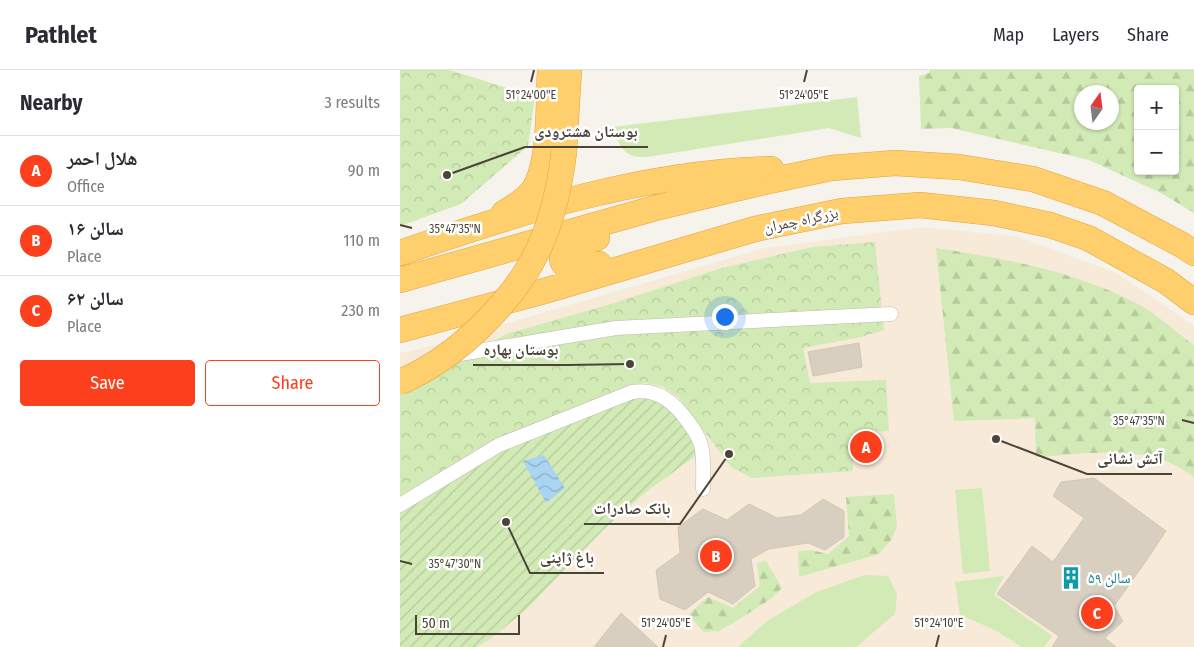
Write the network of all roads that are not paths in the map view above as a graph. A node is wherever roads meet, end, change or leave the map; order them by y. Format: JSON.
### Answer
{"nodes":[{"id":1,"x":550,"y":70,"type":"edge"},
{"id":2,"x":569,"y":70,"type":"edge"},
{"id":3,"x":831,"y":168,"type":"junction"},
{"id":4,"x":659,"y":207,"type":"junction"},
{"id":5,"x":486,"y":224,"type":"junction"},
{"id":6,"x":678,"y":252,"type":"junction"},
{"id":7,"x":400,"y":253,"type":"edge"},
{"id":8,"x":1194,"y":253,"type":"edge"},
{"id":9,"x":400,"y":280,"type":"edge"},
{"id":10,"x":1194,"y":302,"type":"edge"},
{"id":11,"x":891,"y":314,"type":"dead end"},
{"id":12,"x":400,"y":330,"type":"edge"},
{"id":13,"x":407,"y":372,"type":"edge"},
{"id":14,"x":703,"y":489,"type":"dead end"},
{"id":15,"x":400,"y":505,"type":"edge"}],
"edges":[{"from":1,"to":5,"type":"highway"},
{"from":2,"to":13,"type":"highway","bridge":true},
{"from":3,"to":4,"type":"highway"},
{"from":3,"to":5,"type":"highway"},
{"from":3,"to":8,"type":"highway"},
{"from":4,"to":6,"type":"highway"},
{"from":4,"to":9,"type":"highway"},
{"from":5,"to":7,"type":"highway"},
{"from":6,"to":10,"type":"highway","name":"بزرگراه چمران"},
{"from":6,"to":12,"type":"highway","name":"بزرگراه چمران"},
{"from":11,"to":13,"type":"street"},
{"from":14,"to":15,"type":"street"}]}
